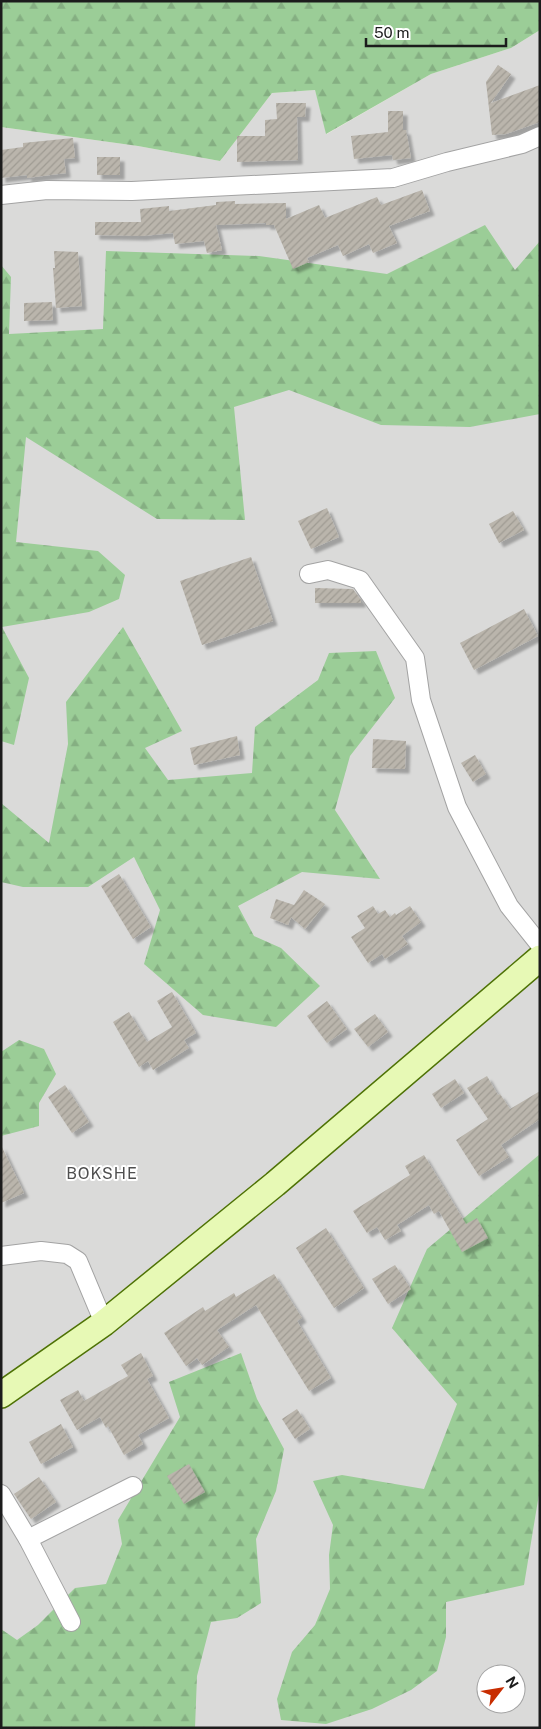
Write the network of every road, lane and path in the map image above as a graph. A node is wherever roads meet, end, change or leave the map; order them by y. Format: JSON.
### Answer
{"nodes":[{"id":1,"x":540,"y":136,"type":"edge"},
{"id":2,"x":1,"y":195,"type":"edge"},
{"id":3,"x":309,"y":574,"type":"dead end"},
{"id":4,"x":540,"y":945,"type":"edge"},
{"id":5,"x":540,"y":958,"type":"edge"},
{"id":6,"x":1,"y":1256,"type":"edge"},
{"id":7,"x":104,"y":1323,"type":"junction"},
{"id":8,"x":1,"y":1395,"type":"edge"},
{"id":9,"x":133,"y":1486,"type":"dead end"},
{"id":10,"x":1,"y":1494,"type":"edge"},
{"id":11,"x":28,"y":1539,"type":"junction"},
{"id":12,"x":71,"y":1622,"type":"dead end"}],
"edges":[{"from":1,"to":2,"type":"street"},
{"from":3,"to":4,"type":"street"},
{"from":5,"to":7,"type":"main road"},
{"from":6,"to":7,"type":"street"},
{"from":7,"to":8,"type":"main road"},
{"from":9,"to":11,"type":"street"},
{"from":10,"to":11,"type":"street"},
{"from":11,"to":12,"type":"street"}]}
